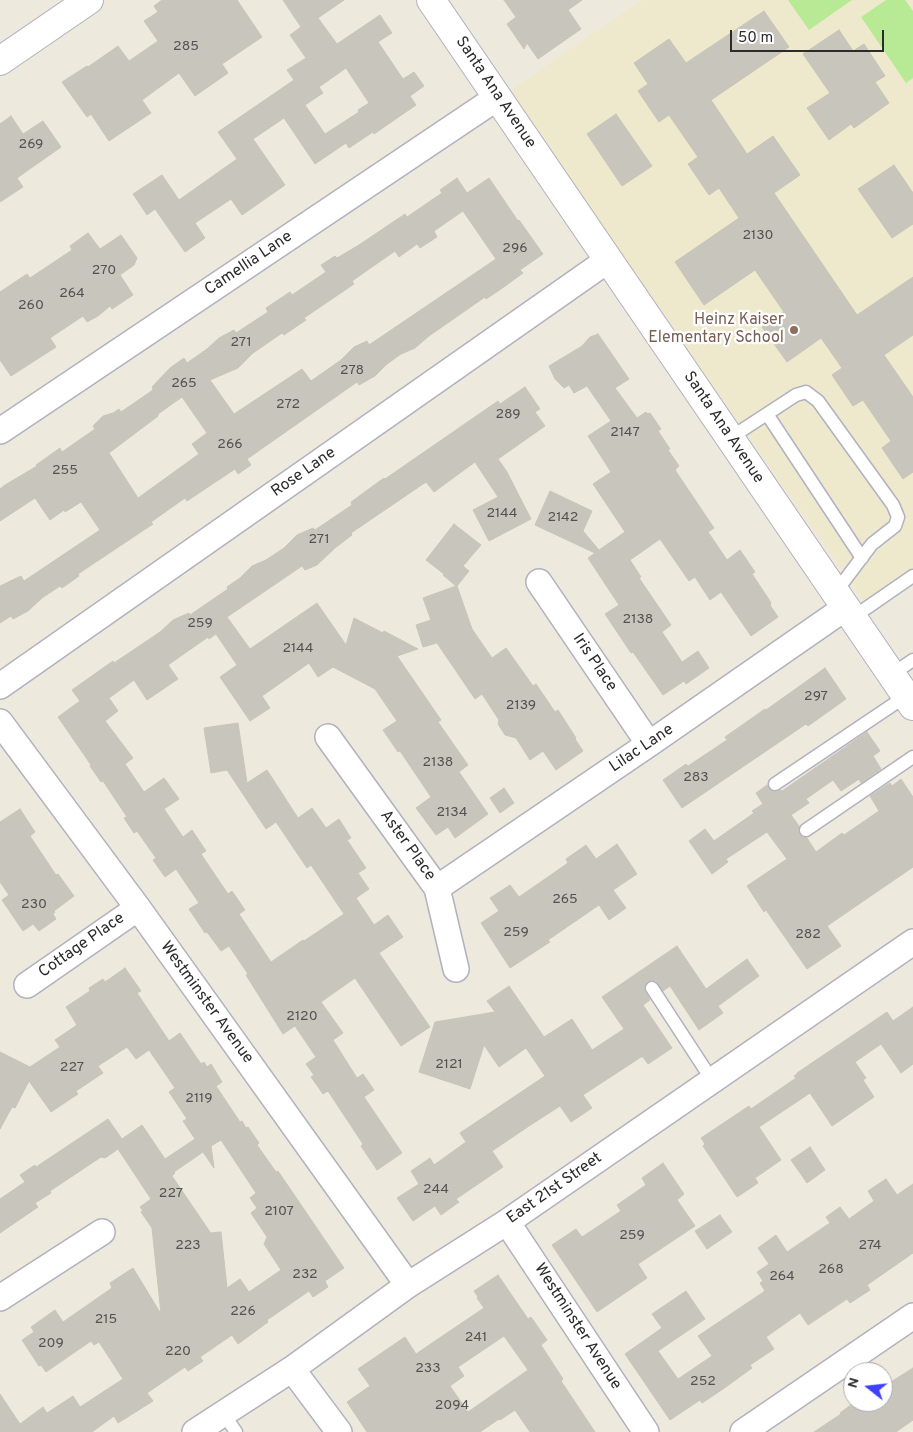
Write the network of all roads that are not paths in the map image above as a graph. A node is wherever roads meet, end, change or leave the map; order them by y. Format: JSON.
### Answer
{"nodes":[{"id":1,"x":89,"y":0,"type":"edge"},
{"id":2,"x":431,"y":0,"type":"edge"},
{"id":3,"x":0,"y":61,"type":"edge"},
{"id":4,"x":498,"y":97,"type":"junction"},
{"id":5,"x":608,"y":260,"type":"junction"},
{"id":6,"x":767,"y":414,"type":"junction"},
{"id":7,"x":0,"y":431,"type":"edge"},
{"id":8,"x":730,"y":438,"type":"junction"},
{"id":9,"x":862,"y":558,"type":"junction"},
{"id":10,"x":913,"y":576,"type":"edge"},
{"id":11,"x":539,"y":582,"type":"dead end"},
{"id":12,"x":844,"y":606,"type":"junction"},
{"id":13,"x":906,"y":684,"type":"edge"},
{"id":14,"x":0,"y":686,"type":"edge"},
{"id":15,"x":0,"y":722,"type":"edge"},
{"id":16,"x":328,"y":737,"type":"dead end"},
{"id":17,"x":649,"y":744,"type":"junction"},
{"id":18,"x":913,"y":757,"type":"edge"},
{"id":19,"x":776,"y":784,"type":"dead end"},
{"id":20,"x":806,"y":830,"type":"dead end"},
{"id":21,"x":437,"y":888,"type":"junction"},
{"id":22,"x":138,"y":908,"type":"junction"},
{"id":23,"x":913,"y":942,"type":"edge"},
{"id":24,"x":456,"y":969,"type":"dead end"},
{"id":25,"x":27,"y":985,"type":"dead end"},
{"id":26,"x":652,"y":988,"type":"dead end"},
{"id":27,"x":712,"y":1080,"type":"junction"},
{"id":28,"x":507,"y":1222,"type":"junction"},
{"id":29,"x":102,"y":1232,"type":"dead end"},
{"id":30,"x":408,"y":1285,"type":"junction"},
{"id":31,"x":0,"y":1298,"type":"edge"},
{"id":32,"x":913,"y":1316,"type":"edge"},
{"id":33,"x":292,"y":1369,"type":"junction"},
{"id":34,"x":230,"y":1423,"type":"edge"},
{"id":35,"x":195,"y":1432,"type":"edge"},
{"id":36,"x":339,"y":1432,"type":"edge"},
{"id":37,"x":646,"y":1432,"type":"edge"},
{"id":38,"x":743,"y":1432,"type":"edge"}],
"edges":[{"from":1,"to":3,"type":"street"},
{"from":2,"to":4,"type":"street","name":"Santa Ana Avenue"},
{"from":4,"to":5,"type":"street","name":"Santa Ana Avenue"},
{"from":4,"to":7,"type":"street","name":"Camellia Lane"},
{"from":5,"to":8,"type":"street","name":"Santa Ana Avenue"},
{"from":5,"to":14,"type":"street","name":"Rose Lane"},
{"from":6,"to":8,"type":"lane"},
{"from":6,"to":9,"type":"lane"},
{"from":6,"to":9,"type":"lane"},
{"from":8,"to":12,"type":"street","name":"Santa Ana Avenue"},
{"from":9,"to":12,"type":"lane"},
{"from":10,"to":12,"type":"lane"},
{"from":11,"to":17,"type":"street","name":"Iris Place"},
{"from":12,"to":13,"type":"street","name":"Santa Ana Avenue"},
{"from":12,"to":17,"type":"street","name":"Lilac Lane"},
{"from":13,"to":19,"type":"lane"},
{"from":15,"to":22,"type":"street","name":"Westminster Avenue"},
{"from":16,"to":21,"type":"street","name":"Aster Place"},
{"from":17,"to":21,"type":"street","name":"Lilac Lane"},
{"from":18,"to":20,"type":"lane"},
{"from":21,"to":24,"type":"street","name":"Aster Place"},
{"from":22,"to":25,"type":"street","name":"Cottage Place"},
{"from":22,"to":30,"type":"street","name":"Westminster Avenue"},
{"from":23,"to":27,"type":"street","name":"East 21st Street"},
{"from":26,"to":27,"type":"lane"},
{"from":27,"to":28,"type":"street","name":"East 21st Street"},
{"from":28,"to":30,"type":"street","name":"East 21st Street"},
{"from":28,"to":37,"type":"street","name":"Westminster Avenue"},
{"from":29,"to":31,"type":"street"},
{"from":30,"to":33,"type":"street","name":"East 21st Street"},
{"from":32,"to":38,"type":"street"},
{"from":33,"to":34,"type":"street","name":"East 21st Street"},
{"from":33,"to":36,"type":"street"},
{"from":34,"to":35,"type":"street","name":"East 21st Street"}]}
